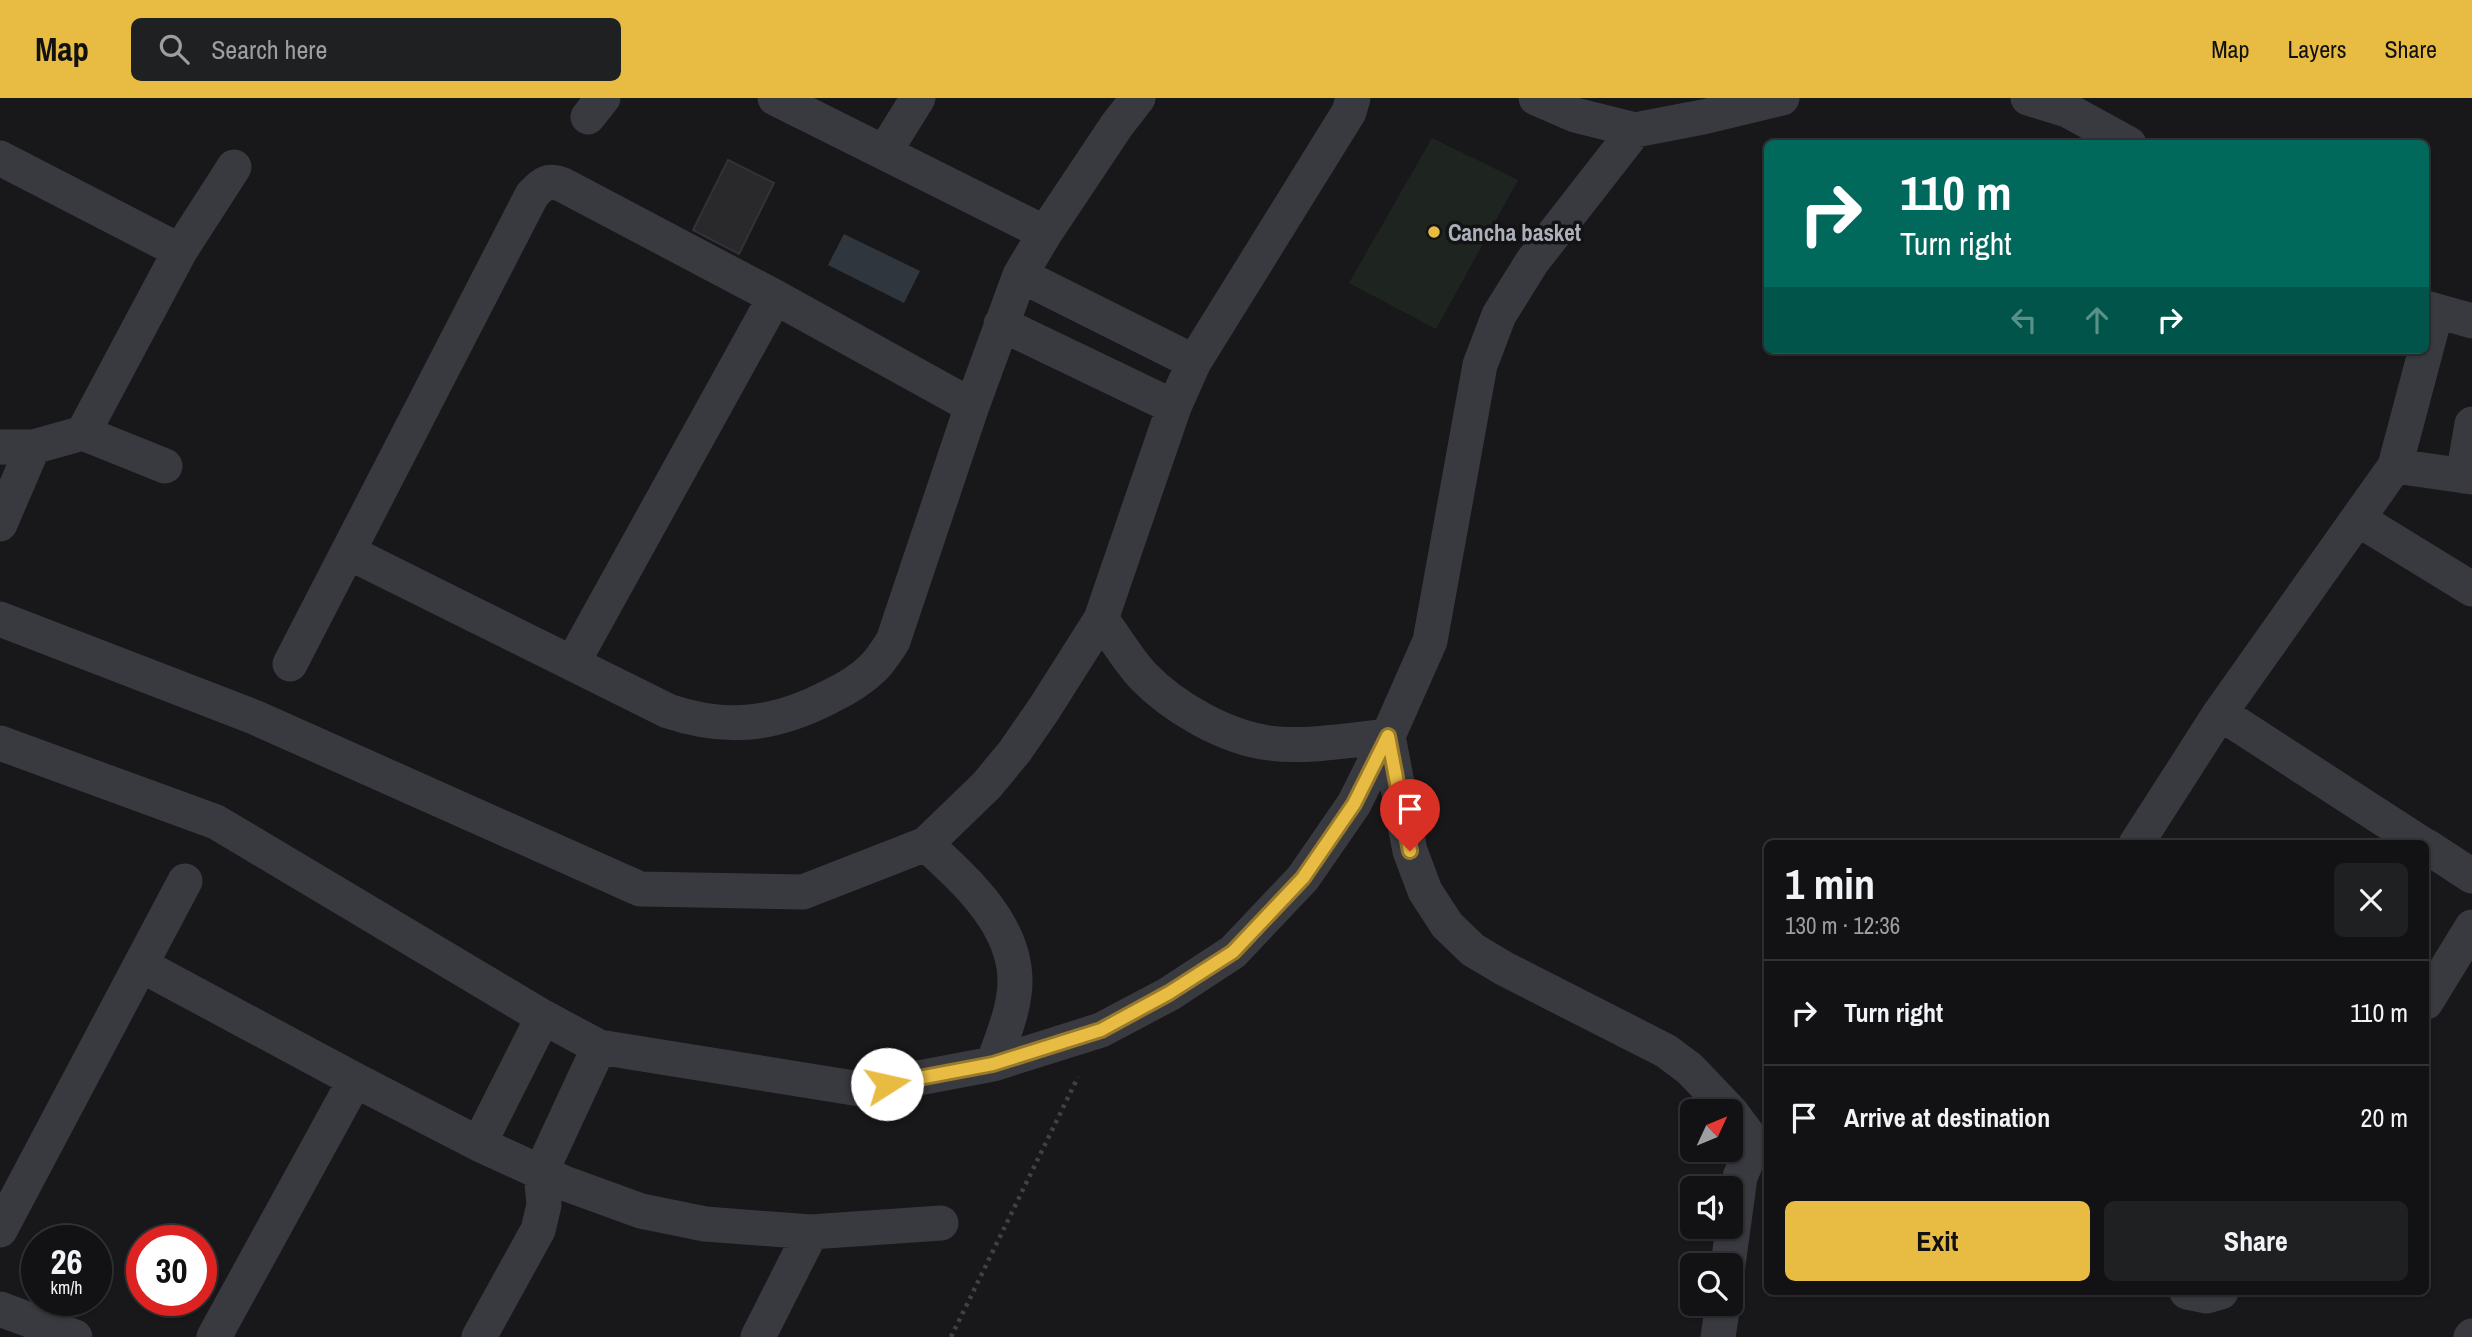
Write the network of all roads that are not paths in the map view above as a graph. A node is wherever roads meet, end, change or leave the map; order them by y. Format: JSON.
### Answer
{"nodes":[{"id":1,"x":775,"y":98,"type":"edge"},
{"id":2,"x":918,"y":98,"type":"edge"},
{"id":3,"x":1138,"y":98,"type":"edge"},
{"id":4,"x":1353,"y":98,"type":"edge"},
{"id":5,"x":1536,"y":98,"type":"edge"},
{"id":6,"x":1782,"y":98,"type":"edge"},
{"id":7,"x":2028,"y":98,"type":"edge"},
{"id":8,"x":1635,"y":130,"type":"junction"},
{"id":9,"x":2122,"y":140,"type":"edge"},
{"id":10,"x":885,"y":151,"type":"junction"},
{"id":11,"x":0,"y":158,"type":"edge"},
{"id":12,"x":234,"y":167,"type":"dead end"},
{"id":13,"x":1045,"y":233,"type":"junction"},
{"id":14,"x":180,"y":251,"type":"junction"},
{"id":15,"x":1020,"y":275,"type":"junction"},
{"id":16,"x":775,"y":296,"type":"junction"},
{"id":17,"x":2431,"y":310,"type":"edge"},
{"id":18,"x":2472,"y":321,"type":"edge"},
{"id":19,"x":1001,"y":324,"type":"junction"},
{"id":20,"x":2421,"y":354,"type":"edge"},
{"id":21,"x":1194,"y":362,"type":"junction"},
{"id":22,"x":972,"y":406,"type":"junction"},
{"id":23,"x":1174,"y":407,"type":"junction"},
{"id":24,"x":2472,"y":424,"type":"edge"},
{"id":25,"x":83,"y":433,"type":"junction"},
{"id":26,"x":16,"y":447,"type":"edge"},
{"id":27,"x":165,"y":466,"type":"dead end"},
{"id":28,"x":2395,"y":466,"type":"junction"},
{"id":29,"x":2468,"y":477,"type":"edge"},
{"id":30,"x":2358,"y":519,"type":"junction"},
{"id":31,"x":0,"y":524,"type":"edge"},
{"id":32,"x":348,"y":552,"type":"junction"},
{"id":33,"x":2472,"y":589,"type":"edge"},
{"id":34,"x":0,"y":619,"type":"edge"},
{"id":35,"x":1101,"y":619,"type":"junction"},
{"id":36,"x":573,"y":662,"type":"junction"},
{"id":37,"x":290,"y":664,"type":"dead end"},
{"id":38,"x":2220,"y":712,"type":"junction"},
{"id":39,"x":1388,"y":736,"type":"junction"},
{"id":40,"x":0,"y":743,"type":"edge"},
{"id":41,"x":2139,"y":840,"type":"edge"},
{"id":42,"x":2415,"y":840,"type":"edge"},
{"id":43,"x":926,"y":844,"type":"junction"},
{"id":44,"x":2429,"y":849,"type":"edge"},
{"id":45,"x":2472,"y":876,"type":"edge"},
{"id":46,"x":185,"y":881,"type":"dead end"},
{"id":47,"x":2472,"y":927,"type":"edge"},
{"id":48,"x":141,"y":965,"type":"junction"},
{"id":49,"x":2429,"y":997,"type":"edge"},
{"id":50,"x":543,"y":1017,"type":"junction"},
{"id":51,"x":599,"y":1046,"type":"junction"},
{"id":52,"x":993,"y":1064,"type":"junction"},
{"id":53,"x":355,"y":1080,"type":"junction"},
{"id":54,"x":1719,"y":1099,"type":"edge"},
{"id":55,"x":1743,"y":1125,"type":"edge"},
{"id":56,"x":479,"y":1144,"type":"junction"},
{"id":57,"x":1761,"y":1147,"type":"edge"},
{"id":58,"x":541,"y":1172,"type":"junction"},
{"id":59,"x":941,"y":1223,"type":"dead end"},
{"id":60,"x":0,"y":1230,"type":"edge"},
{"id":61,"x":811,"y":1232,"type":"junction"},
{"id":62,"x":1730,"y":1253,"type":"edge"},
{"id":63,"x":0,"y":1309,"type":"edge"},
{"id":64,"x":1721,"y":1316,"type":"edge"},
{"id":65,"x":75,"y":1337,"type":"edge"},
{"id":66,"x":214,"y":1337,"type":"edge"},
{"id":67,"x":480,"y":1337,"type":"edge"},
{"id":68,"x":758,"y":1337,"type":"edge"},
{"id":69,"x":1718,"y":1337,"type":"edge"}],
"edges":[{"from":1,"to":10,"type":"street"},
{"from":2,"to":10,"type":"street"},
{"from":3,"to":13,"type":"street"},
{"from":4,"to":21,"type":"street"},
{"from":5,"to":8,"type":"street"},
{"from":6,"to":8,"type":"street"},
{"from":7,"to":9,"type":"street"},
{"from":8,"to":39,"type":"street"},
{"from":10,"to":13,"type":"street"},
{"from":11,"to":14,"type":"street"},
{"from":12,"to":14,"type":"street"},
{"from":13,"to":15,"type":"street"},
{"from":14,"to":25,"type":"street"},
{"from":15,"to":19,"type":"street"},
{"from":15,"to":21,"type":"street"},
{"from":16,"to":22,"type":"street"},
{"from":16,"to":32,"type":"street"},
{"from":16,"to":36,"type":"street"},
{"from":17,"to":18,"type":"street"},
{"from":19,"to":22,"type":"street"},
{"from":19,"to":23,"type":"street"},
{"from":20,"to":28,"type":"street"},
{"from":21,"to":23,"type":"street"},
{"from":22,"to":36,"type":"street"},
{"from":23,"to":35,"type":"street"},
{"from":24,"to":29,"type":"street"},
{"from":25,"to":26,"type":"street"},
{"from":25,"to":27,"type":"street"},
{"from":26,"to":31,"type":"street"},
{"from":28,"to":29,"type":"street"},
{"from":28,"to":30,"type":"street"},
{"from":30,"to":33,"type":"street"},
{"from":30,"to":38,"type":"street"},
{"from":32,"to":36,"type":"street"},
{"from":32,"to":37,"type":"street"},
{"from":34,"to":43,"type":"street"},
{"from":35,"to":39,"type":"street"},
{"from":35,"to":43,"type":"street"},
{"from":38,"to":41,"type":"street"},
{"from":38,"to":42,"type":"street"},
{"from":39,"to":52,"type":"street"},
{"from":39,"to":54,"type":"street"},
{"from":40,"to":50,"type":"street"},
{"from":43,"to":52,"type":"street"},
{"from":44,"to":45,"type":"street"},
{"from":46,"to":48,"type":"street"},
{"from":47,"to":49,"type":"street"},
{"from":48,"to":53,"type":"street"},
{"from":48,"to":60,"type":"street"},
{"from":50,"to":51,"type":"street"},
{"from":50,"to":56,"type":"street"},
{"from":51,"to":52,"type":"street"},
{"from":51,"to":58,"type":"street"},
{"from":53,"to":56,"type":"street"},
{"from":53,"to":66,"type":"street"},
{"from":55,"to":57,"type":"street"},
{"from":56,"to":58,"type":"street"},
{"from":57,"to":62,"type":"street"},
{"from":58,"to":61,"type":"street"},
{"from":58,"to":67,"type":"street"},
{"from":59,"to":61,"type":"street"},
{"from":61,"to":68,"type":"street"},
{"from":63,"to":65,"type":"street"},
{"from":64,"to":69,"type":"street"}]}
